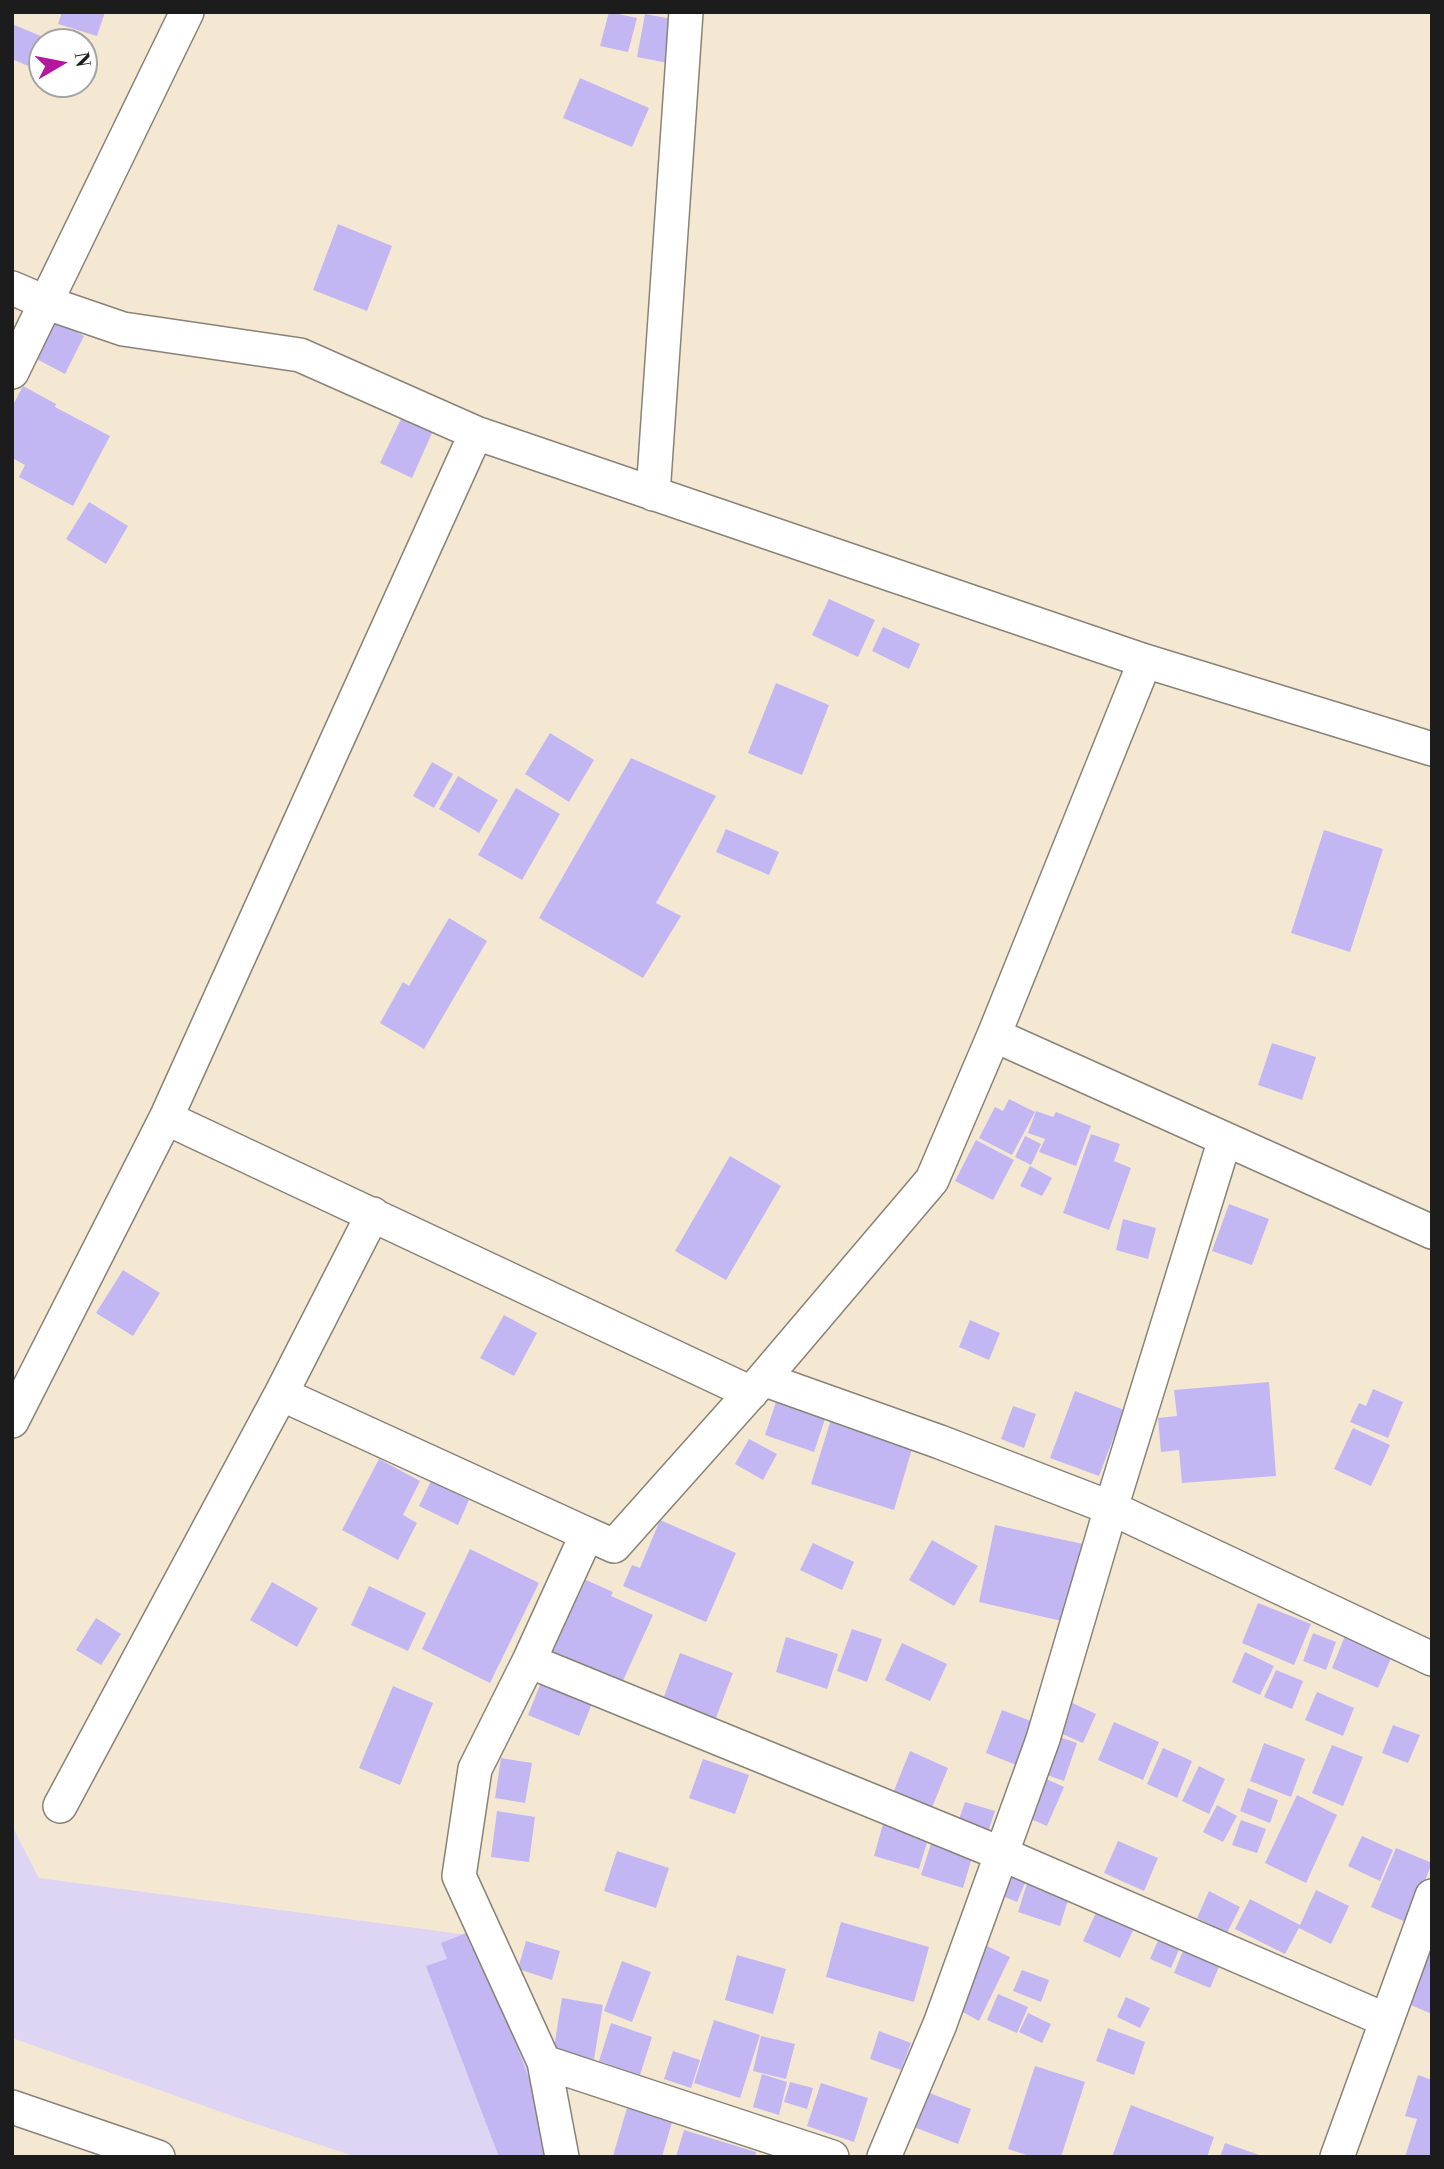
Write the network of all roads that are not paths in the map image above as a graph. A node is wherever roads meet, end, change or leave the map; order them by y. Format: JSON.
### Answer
{"nodes":[{"id":1,"x":187,"y":12,"type":"edge"},
{"id":2,"x":685,"y":12,"type":"edge"},
{"id":3,"x":12,"y":288,"type":"edge"},
{"id":4,"x":47,"y":303,"type":"junction"},
{"id":5,"x":12,"y":372,"type":"edge"},
{"id":6,"x":476,"y":433,"type":"junction"},
{"id":7,"x":653,"y":494,"type":"junction"},
{"id":8,"x":1145,"y":661,"type":"junction"},
{"id":9,"x":1432,"y":749,"type":"edge"},
{"id":10,"x":994,"y":1035,"type":"junction"},
{"id":11,"x":166,"y":1118,"type":"junction"},
{"id":12,"x":1225,"y":1139,"type":"junction"},
{"id":13,"x":373,"y":1214,"type":"junction"},
{"id":14,"x":1432,"y":1232,"type":"edge"},
{"id":15,"x":757,"y":1386,"type":"junction"},
{"id":16,"x":281,"y":1394,"type":"junction"},
{"id":17,"x":12,"y":1421,"type":"edge"},
{"id":18,"x":1111,"y":1508,"type":"junction"},
{"id":19,"x":587,"y":1534,"type":"junction"},
{"id":20,"x":1432,"y":1659,"type":"edge"},
{"id":21,"x":529,"y":1661,"type":"junction"},
{"id":22,"x":60,"y":1806,"type":"dead end"},
{"id":23,"x":1002,"y":1854,"type":"junction"},
{"id":24,"x":1432,"y":1896,"type":"edge"},
{"id":25,"x":1386,"y":2020,"type":"junction"},
{"id":26,"x":544,"y":2062,"type":"junction"},
{"id":27,"x":12,"y":2106,"type":"edge"},
{"id":28,"x":158,"y":2157,"type":"edge"},
{"id":29,"x":562,"y":2157,"type":"edge"},
{"id":30,"x":832,"y":2157,"type":"edge"},
{"id":31,"x":884,"y":2157,"type":"edge"},
{"id":32,"x":1337,"y":2157,"type":"edge"}],
"edges":[{"from":1,"to":4,"type":"street"},
{"from":2,"to":7,"type":"street"},
{"from":3,"to":4,"type":"street"},
{"from":4,"to":5,"type":"street"},
{"from":4,"to":6,"type":"street"},
{"from":6,"to":7,"type":"street"},
{"from":6,"to":11,"type":"street"},
{"from":7,"to":8,"type":"street"},
{"from":8,"to":9,"type":"street"},
{"from":8,"to":10,"type":"street"},
{"from":10,"to":12,"type":"street"},
{"from":10,"to":15,"type":"street"},
{"from":11,"to":13,"type":"street"},
{"from":11,"to":17,"type":"street"},
{"from":12,"to":14,"type":"street"},
{"from":12,"to":18,"type":"street"},
{"from":13,"to":15,"type":"street"},
{"from":13,"to":16,"type":"street"},
{"from":15,"to":18,"type":"street"},
{"from":15,"to":19,"type":"street"},
{"from":16,"to":19,"type":"street"},
{"from":16,"to":22,"type":"street"},
{"from":18,"to":20,"type":"street"},
{"from":18,"to":23,"type":"street"},
{"from":19,"to":21,"type":"street"},
{"from":21,"to":23,"type":"street"},
{"from":21,"to":26,"type":"street"},
{"from":23,"to":25,"type":"street"},
{"from":23,"to":31,"type":"street"},
{"from":24,"to":25,"type":"street"},
{"from":25,"to":32,"type":"street"},
{"from":26,"to":29,"type":"street"},
{"from":26,"to":30,"type":"street"},
{"from":27,"to":28,"type":"street"}]}
